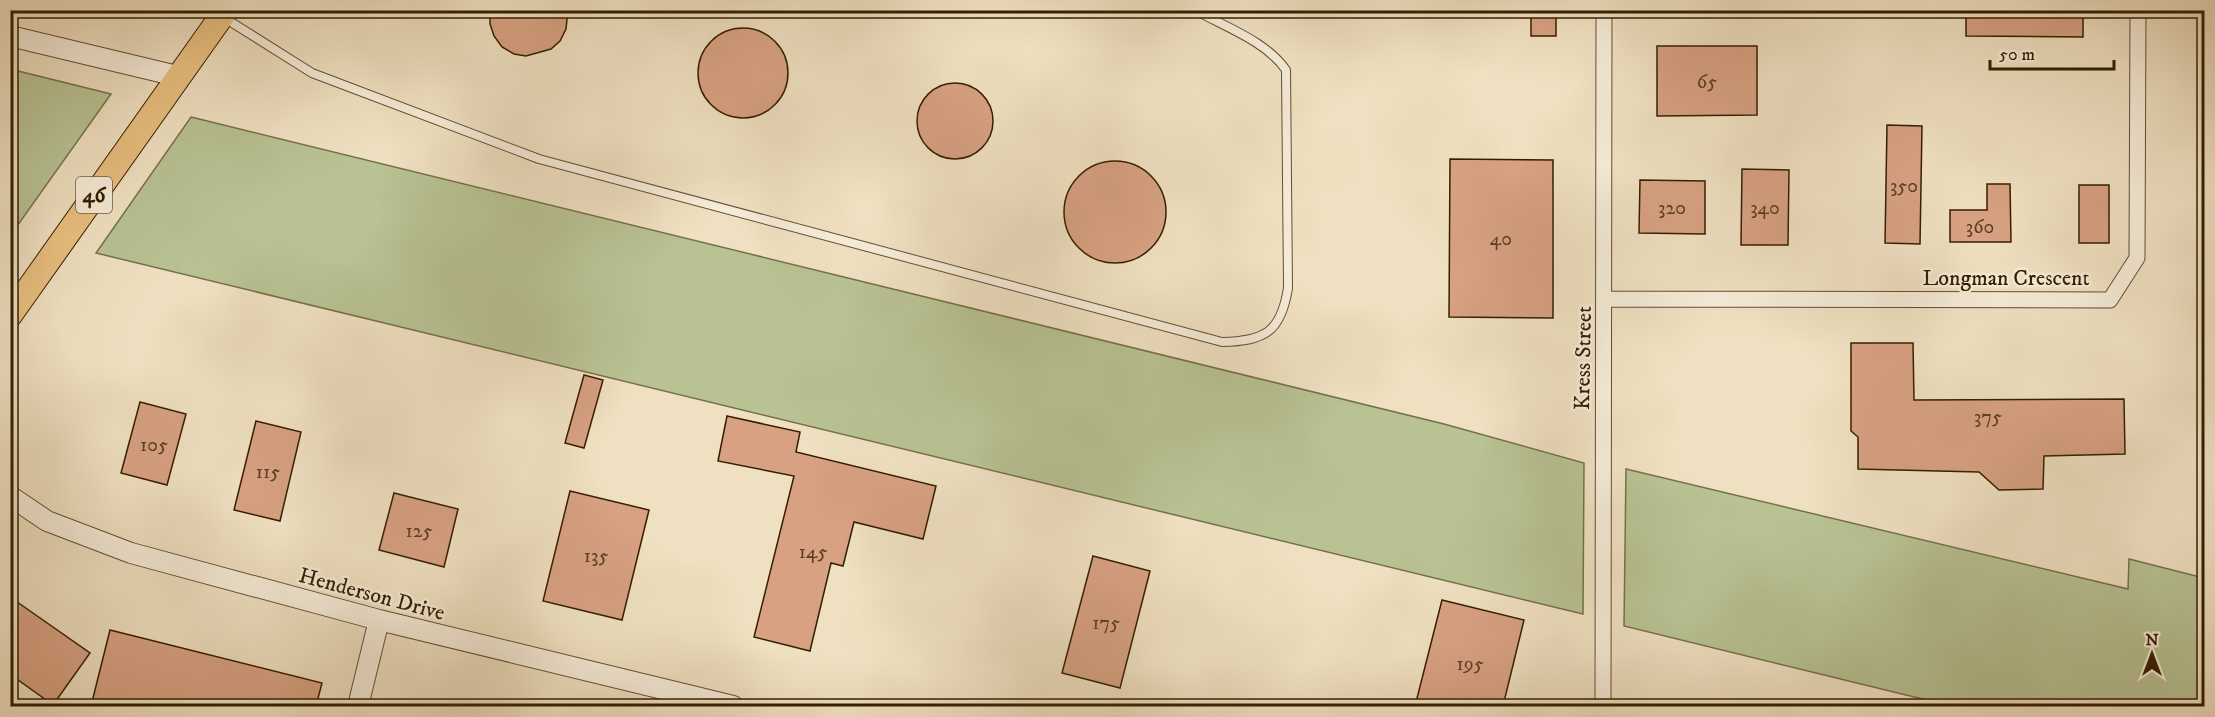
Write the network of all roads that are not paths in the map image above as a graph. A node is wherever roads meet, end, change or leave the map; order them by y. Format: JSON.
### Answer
{"nodes":[{"id":1,"x":1195,"y":10,"type":"edge"},
{"id":2,"x":1604,"y":10,"type":"edge"},
{"id":3,"x":2138,"y":10,"type":"edge"},
{"id":4,"x":224,"y":13,"type":"edge"},
{"id":5,"x":10,"y":36,"type":"edge"},
{"id":6,"x":177,"y":76,"type":"junction"},
{"id":7,"x":1605,"y":299,"type":"junction"},
{"id":8,"x":10,"y":315,"type":"edge"},
{"id":9,"x":10,"y":496,"type":"edge"},
{"id":10,"x":379,"y":620,"type":"junction"},
{"id":11,"x":357,"y":706,"type":"edge"},
{"id":12,"x":733,"y":706,"type":"edge"},
{"id":13,"x":1603,"y":706,"type":"edge"}],
"edges":[{"from":1,"to":4,"type":"lane"},
{"from":2,"to":7,"type":"street","name":"Kress Street"},
{"from":3,"to":7,"type":"street","name":"Longman Crescent"},
{"from":4,"to":6,"type":"main road","number":"46"},
{"from":5,"to":6,"type":"street"},
{"from":6,"to":8,"type":"main road","number":"46"},
{"from":7,"to":13,"type":"street","name":"Kress Street"},
{"from":9,"to":10,"type":"street","name":"Henderson Drive"},
{"from":10,"to":11,"type":"street"},
{"from":10,"to":12,"type":"street","name":"Henderson Drive"}]}
